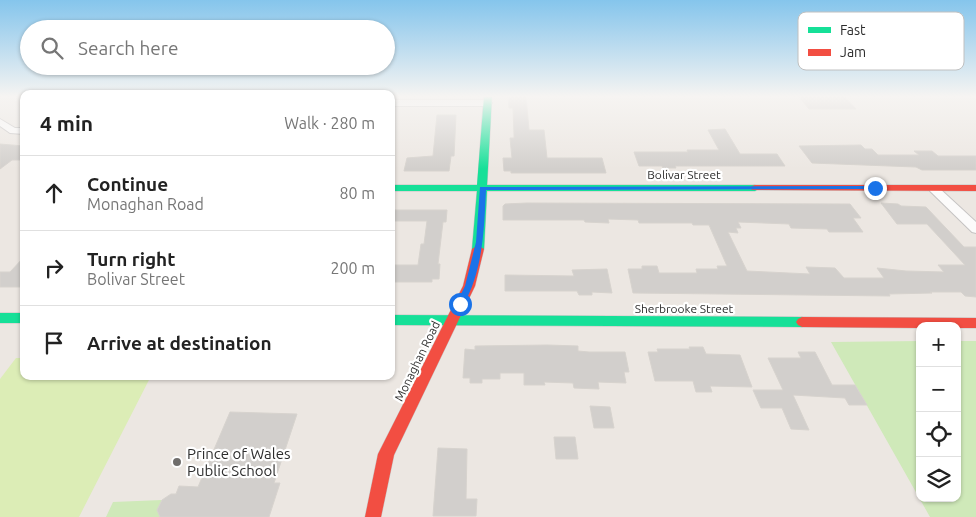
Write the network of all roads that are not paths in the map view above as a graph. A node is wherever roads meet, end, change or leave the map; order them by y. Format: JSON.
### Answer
{"nodes":[{"id":1,"x":487,"y":120,"type":"edge"},
{"id":2,"x":0,"y":122,"type":"edge"},
{"id":3,"x":20,"y":131,"type":"edge"},
{"id":4,"x":395,"y":188,"type":"edge"},
{"id":5,"x":483,"y":188,"type":"junction"},
{"id":6,"x":976,"y":188,"type":"edge"},
{"id":7,"x":934,"y":189,"type":"junction"},
{"id":8,"x":976,"y":229,"type":"edge"},
{"id":9,"x":20,"y":313,"type":"edge"},
{"id":10,"x":4,"y":318,"type":"edge"},
{"id":11,"x":20,"y":318,"type":"edge"},
{"id":12,"x":395,"y":320,"type":"edge"},
{"id":13,"x":452,"y":321,"type":"junction"},
{"id":14,"x":976,"y":323,"type":"edge"},
{"id":15,"x":373,"y":517,"type":"edge"}],
"edges":[{"from":1,"to":5,"type":"main road","name":"Monaghan Road"},
{"from":2,"to":3,"type":"street"},
{"from":4,"to":5,"type":"main road","name":"Bolivar Street"},
{"from":5,"to":7,"type":"main road","name":"Bolivar Street"},
{"from":5,"to":13,"type":"main road","name":"Monaghan Road"},
{"from":6,"to":7,"type":"main road","name":"Bolivar Street"},
{"from":7,"to":8,"type":"street"},
{"from":9,"to":10,"type":"street"},
{"from":10,"to":11,"type":"main road"},
{"from":12,"to":13,"type":"main road","name":"Sherbrooke Street"},
{"from":13,"to":14,"type":"main road","name":"Sherbrooke Street"},
{"from":13,"to":15,"type":"main road","name":"Monaghan Road"}]}
